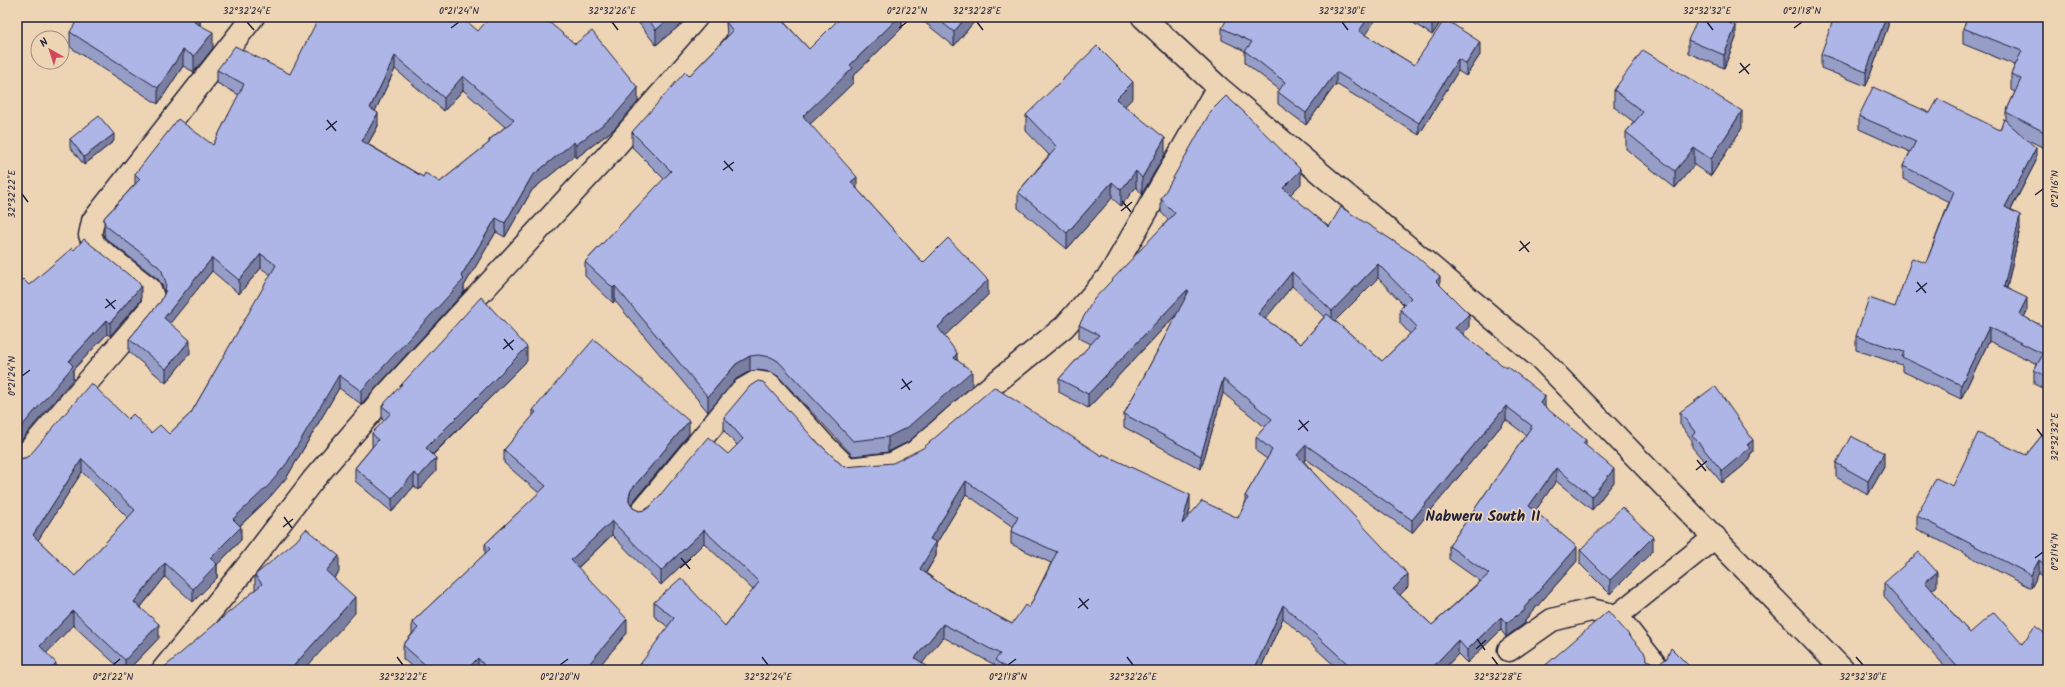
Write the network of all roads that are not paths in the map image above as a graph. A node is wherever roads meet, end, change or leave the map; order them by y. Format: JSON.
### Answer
{"nodes":[{"id":1,"x":253,"y":17,"type":"edge"},
{"id":2,"x":725,"y":17,"type":"edge"},
{"id":3,"x":1143,"y":17,"type":"edge"},
{"id":4,"x":1218,"y":87,"type":"junction"},
{"id":5,"x":20,"y":460,"type":"edge"},
{"id":6,"x":641,"y":512,"type":"edge"},
{"id":7,"x":1715,"y":537,"type":"junction"},
{"id":8,"x":1617,"y":616,"type":"junction"},
{"id":9,"x":1509,"y":650,"type":"dead end"},
{"id":10,"x":163,"y":670,"type":"edge"},
{"id":11,"x":1656,"y":670,"type":"edge"},
{"id":12,"x":1843,"y":670,"type":"edge"}],
"edges":[{"from":1,"to":5,"type":"street"},
{"from":2,"to":10,"type":"street"},
{"from":3,"to":4,"type":"street"},
{"from":4,"to":6,"type":"street"},
{"from":4,"to":7,"type":"street"},
{"from":7,"to":8,"type":"street"},
{"from":7,"to":12,"type":"street"},
{"from":8,"to":9,"type":"street"},
{"from":8,"to":11,"type":"street"}]}
